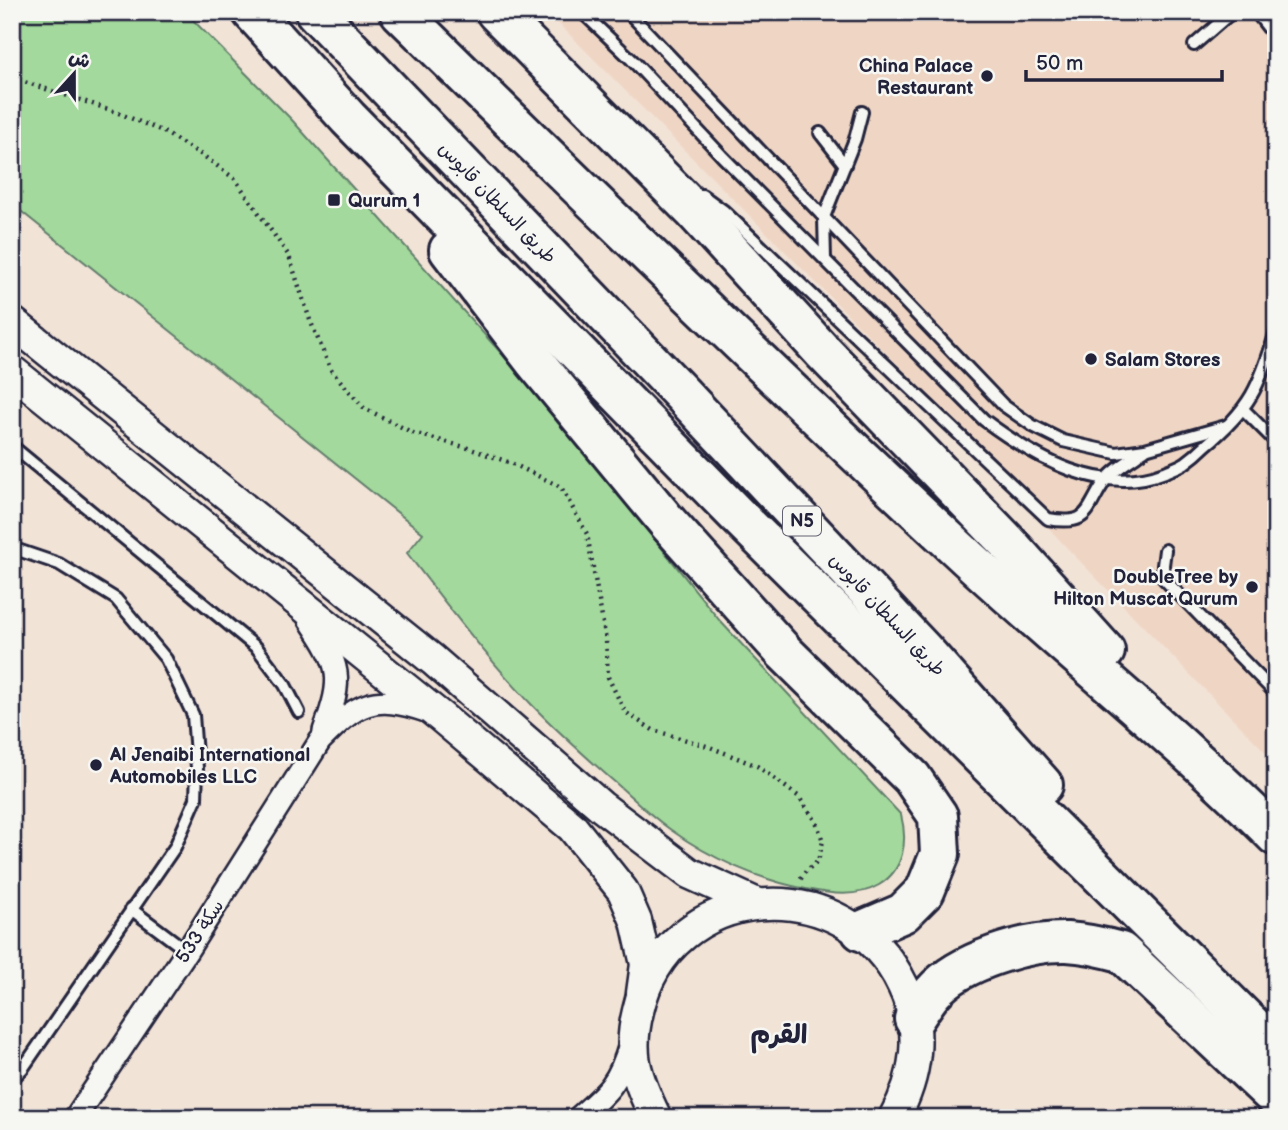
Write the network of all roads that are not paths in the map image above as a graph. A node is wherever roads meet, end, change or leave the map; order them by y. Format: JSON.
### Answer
{"nodes":[{"id":1,"x":252,"y":12,"type":"edge"},
{"id":2,"x":315,"y":12,"type":"edge"},
{"id":3,"x":400,"y":12,"type":"edge"},
{"id":4,"x":496,"y":12,"type":"edge"},
{"id":5,"x":582,"y":12,"type":"edge"},
{"id":6,"x":628,"y":12,"type":"edge"},
{"id":7,"x":1232,"y":12,"type":"edge"},
{"id":8,"x":1256,"y":12,"type":"edge"},
{"id":9,"x":1276,"y":38,"type":"edge"},
{"id":10,"x":1194,"y":45,"type":"dead end"},
{"id":11,"x":862,"y":112,"type":"dead end"},
{"id":12,"x":348,"y":118,"type":"junction"},
{"id":13,"x":604,"y":122,"type":"junction"},
{"id":14,"x":820,"y":133,"type":"dead end"},
{"id":15,"x":845,"y":165,"type":"junction"},
{"id":16,"x":670,"y":171,"type":"dead end"},
{"id":17,"x":691,"y":187,"type":"dead end"},
{"id":18,"x":824,"y":217,"type":"junction"},
{"id":19,"x":825,"y":260,"type":"junction"},
{"id":20,"x":12,"y":322,"type":"edge"},
{"id":21,"x":1276,"y":331,"type":"edge"},
{"id":22,"x":12,"y":371,"type":"edge"},
{"id":23,"x":1243,"y":409,"type":"junction"},
{"id":24,"x":1231,"y":425,"type":"junction"},
{"id":25,"x":1276,"y":442,"type":"edge"},
{"id":26,"x":12,"y":446,"type":"edge"},
{"id":27,"x":1145,"y":449,"type":"junction"},
{"id":28,"x":1106,"y":480,"type":"junction"},
{"id":29,"x":12,"y":548,"type":"edge"},
{"id":30,"x":1165,"y":550,"type":"dead end"},
{"id":31,"x":297,"y":600,"type":"junction"},
{"id":32,"x":1276,"y":694,"type":"edge"},
{"id":33,"x":299,"y":712,"type":"dead end"},
{"id":34,"x":441,"y":717,"type":"junction"},
{"id":35,"x":320,"y":741,"type":"junction"},
{"id":36,"x":1227,"y":788,"type":"junction"},
{"id":37,"x":1276,"y":836,"type":"edge"},
{"id":38,"x":755,"y":903,"type":"junction"},
{"id":39,"x":131,"y":909,"type":"junction"},
{"id":40,"x":861,"y":931,"type":"junction"},
{"id":41,"x":187,"y":951,"type":"junction"},
{"id":42,"x":642,"y":993,"type":"junction"},
{"id":43,"x":914,"y":1019,"type":"junction"},
{"id":44,"x":634,"y":1028,"type":"junction"},
{"id":45,"x":1276,"y":1043,"type":"edge"},
{"id":46,"x":1276,"y":1049,"type":"edge"},
{"id":47,"x":12,"y":1079,"type":"edge"},
{"id":48,"x":1276,"y":1098,"type":"edge"},
{"id":49,"x":75,"y":1118,"type":"edge"},
{"id":50,"x":579,"y":1118,"type":"edge"},
{"id":51,"x":656,"y":1118,"type":"edge"},
{"id":52,"x":894,"y":1118,"type":"edge"}],
"edges":[{"from":1,"to":12,"type":"highway"},
{"from":2,"to":45,"type":"highway","name":"طريق السلطان قابوس","number":"N5"},
{"from":3,"to":36,"type":"highway"},
{"from":4,"to":13,"type":"highway"},
{"from":5,"to":19,"type":"lane"},
{"from":6,"to":18,"type":"lane"},
{"from":7,"to":10,"type":"lane"},
{"from":8,"to":9,"type":"lane"},
{"from":11,"to":15,"type":"lane"},
{"from":12,"to":40,"type":"highway"},
{"from":12,"to":46,"type":"highway"},
{"from":13,"to":16,"type":"lane"},
{"from":13,"to":36,"type":"highway"},
{"from":14,"to":15,"type":"lane"},
{"from":15,"to":18,"type":"lane"},
{"from":17,"to":28,"type":"lane"},
{"from":18,"to":19,"type":"lane"},
{"from":18,"to":27,"type":"lane"},
{"from":19,"to":28,"type":"lane"},
{"from":20,"to":38,"type":"street"},
{"from":21,"to":23,"type":"lane"},
{"from":22,"to":31,"type":"street"},
{"from":23,"to":24,"type":"lane"},
{"from":23,"to":25,"type":"lane"},
{"from":24,"to":27,"type":"lane"},
{"from":24,"to":28,"type":"lane"},
{"from":26,"to":33,"type":"lane"},
{"from":27,"to":28,"type":"lane"},
{"from":29,"to":39,"type":"lane"},
{"from":30,"to":32,"type":"lane"},
{"from":31,"to":34,"type":"street"},
{"from":31,"to":35,"type":"street","name":"سكة 533"},
{"from":34,"to":35,"type":"street","name":"سكة 533"},
{"from":34,"to":42,"type":"street"},
{"from":35,"to":41,"type":"street","name":"سكة 533"},
{"from":36,"to":37,"type":"highway"},
{"from":38,"to":40,"type":"street"},
{"from":38,"to":42,"type":"street"},
{"from":39,"to":41,"type":"lane"},
{"from":39,"to":47,"type":"lane"},
{"from":40,"to":43,"type":"street"},
{"from":41,"to":49,"type":"street","name":"سكة 533"},
{"from":42,"to":44,"type":"street"},
{"from":43,"to":48,"type":"highway"},
{"from":43,"to":52,"type":"street"},
{"from":44,"to":50,"type":"street"},
{"from":44,"to":51,"type":"street"}]}
